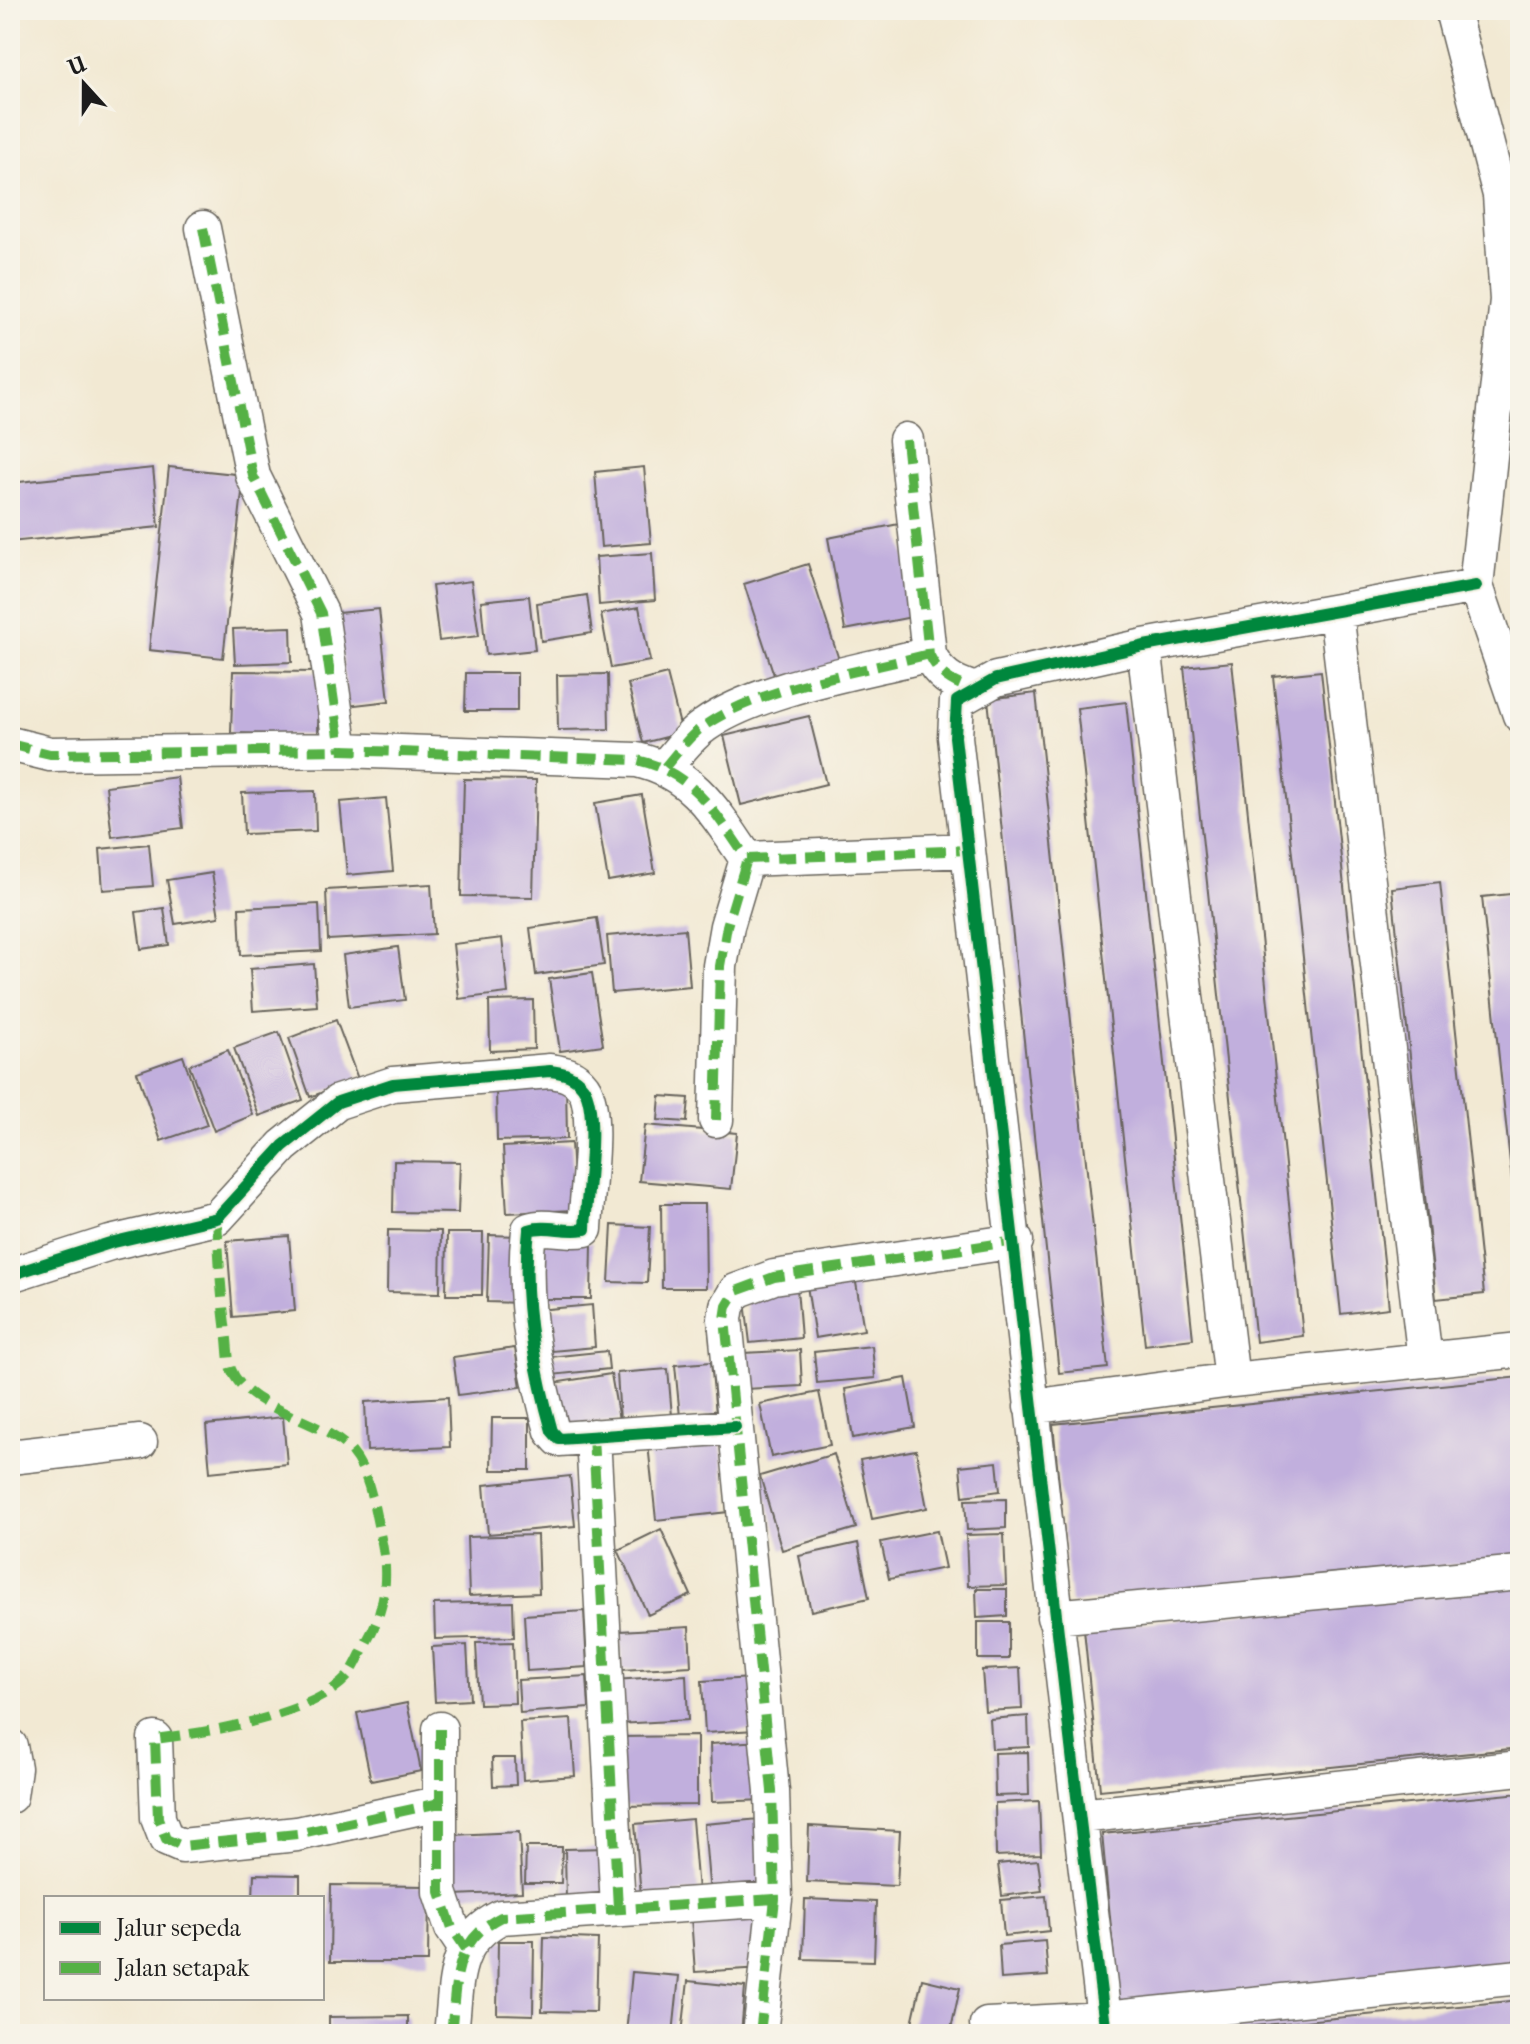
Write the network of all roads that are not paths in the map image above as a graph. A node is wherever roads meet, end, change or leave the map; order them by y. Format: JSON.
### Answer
{"nodes":[{"id":1,"x":1452,"y":10,"type":"edge"},
{"id":2,"x":203,"y":228,"type":"dead end"},
{"id":3,"x":1508,"y":404,"type":"edge"},
{"id":4,"x":906,"y":440,"type":"dead end"},
{"id":5,"x":1476,"y":586,"type":"junction"},
{"id":6,"x":1336,"y":612,"type":"junction"},
{"id":7,"x":1144,"y":646,"type":"junction"},
{"id":8,"x":929,"y":654,"type":"junction"},
{"id":9,"x":973,"y":689,"type":"junction"},
{"id":10,"x":1520,"y":715,"type":"edge"},
{"id":11,"x":10,"y":744,"type":"edge"},
{"id":12,"x":341,"y":750,"type":"junction"},
{"id":13,"x":665,"y":767,"type":"junction"},
{"id":14,"x":968,"y":850,"type":"junction"},
{"id":15,"x":747,"y":859,"type":"junction"},
{"id":16,"x":716,"y":1120,"type":"dead end"},
{"id":17,"x":1016,"y":1241,"type":"junction"},
{"id":18,"x":10,"y":1275,"type":"edge"},
{"id":19,"x":1520,"y":1350,"type":"edge"},
{"id":20,"x":1425,"y":1360,"type":"junction"},
{"id":21,"x":1232,"y":1380,"type":"junction"},
{"id":22,"x":1031,"y":1407,"type":"junction"},
{"id":23,"x":735,"y":1427,"type":"junction"},
{"id":24,"x":593,"y":1436,"type":"junction"},
{"id":25,"x":140,"y":1442,"type":"dead end"},
{"id":26,"x":10,"y":1457,"type":"edge"},
{"id":27,"x":1520,"y":1573,"type":"edge"},
{"id":28,"x":1054,"y":1617,"type":"junction"},
{"id":29,"x":440,"y":1729,"type":"dead end"},
{"id":30,"x":155,"y":1739,"type":"dead end"},
{"id":31,"x":10,"y":1746,"type":"edge"},
{"id":32,"x":1520,"y":1768,"type":"edge"},
{"id":33,"x":10,"y":1796,"type":"edge"},
{"id":34,"x":440,"y":1803,"type":"junction"},
{"id":35,"x":1080,"y":1816,"type":"junction"},
{"id":36,"x":775,"y":1899,"type":"junction"},
{"id":37,"x":618,"y":1908,"type":"junction"},
{"id":38,"x":466,"y":1949,"type":"junction"},
{"id":39,"x":1520,"y":1977,"type":"edge"},
{"id":40,"x":987,"y":2025,"type":"dead end"},
{"id":41,"x":1105,"y":2026,"type":"edge"},
{"id":42,"x":451,"y":2034,"type":"edge"},
{"id":43,"x":760,"y":2034,"type":"edge"}],
"edges":[{"from":1,"to":3,"type":"street"},
{"from":2,"to":12,"type":"street"},
{"from":3,"to":5,"type":"street"},
{"from":4,"to":8,"type":"street"},
{"from":5,"to":6,"type":"street"},
{"from":5,"to":10,"type":"street"},
{"from":6,"to":7,"type":"street"},
{"from":6,"to":20,"type":"street"},
{"from":7,"to":9,"type":"street"},
{"from":7,"to":21,"type":"street"},
{"from":8,"to":9,"type":"street"},
{"from":8,"to":13,"type":"street"},
{"from":9,"to":14,"type":"street"},
{"from":11,"to":12,"type":"street"},
{"from":12,"to":13,"type":"street"},
{"from":13,"to":15,"type":"street"},
{"from":14,"to":15,"type":"street"},
{"from":14,"to":17,"type":"street"},
{"from":15,"to":16,"type":"street"},
{"from":17,"to":22,"type":"street"},
{"from":17,"to":23,"type":"street"},
{"from":18,"to":24,"type":"street"},
{"from":19,"to":20,"type":"street"},
{"from":20,"to":21,"type":"street"},
{"from":21,"to":22,"type":"street"},
{"from":22,"to":28,"type":"street"},
{"from":23,"to":24,"type":"street"},
{"from":23,"to":36,"type":"street"},
{"from":24,"to":37,"type":"street"},
{"from":25,"to":26,"type":"street"},
{"from":27,"to":28,"type":"street"},
{"from":28,"to":35,"type":"street"},
{"from":29,"to":34,"type":"street"},
{"from":30,"to":34,"type":"street"},
{"from":31,"to":33,"type":"street"},
{"from":32,"to":35,"type":"street"},
{"from":34,"to":38,"type":"street"},
{"from":35,"to":41,"type":"street"},
{"from":36,"to":37,"type":"street"},
{"from":36,"to":43,"type":"street"},
{"from":37,"to":38,"type":"street"},
{"from":38,"to":42,"type":"street"},
{"from":39,"to":41,"type":"street"},
{"from":40,"to":41,"type":"street"}]}
